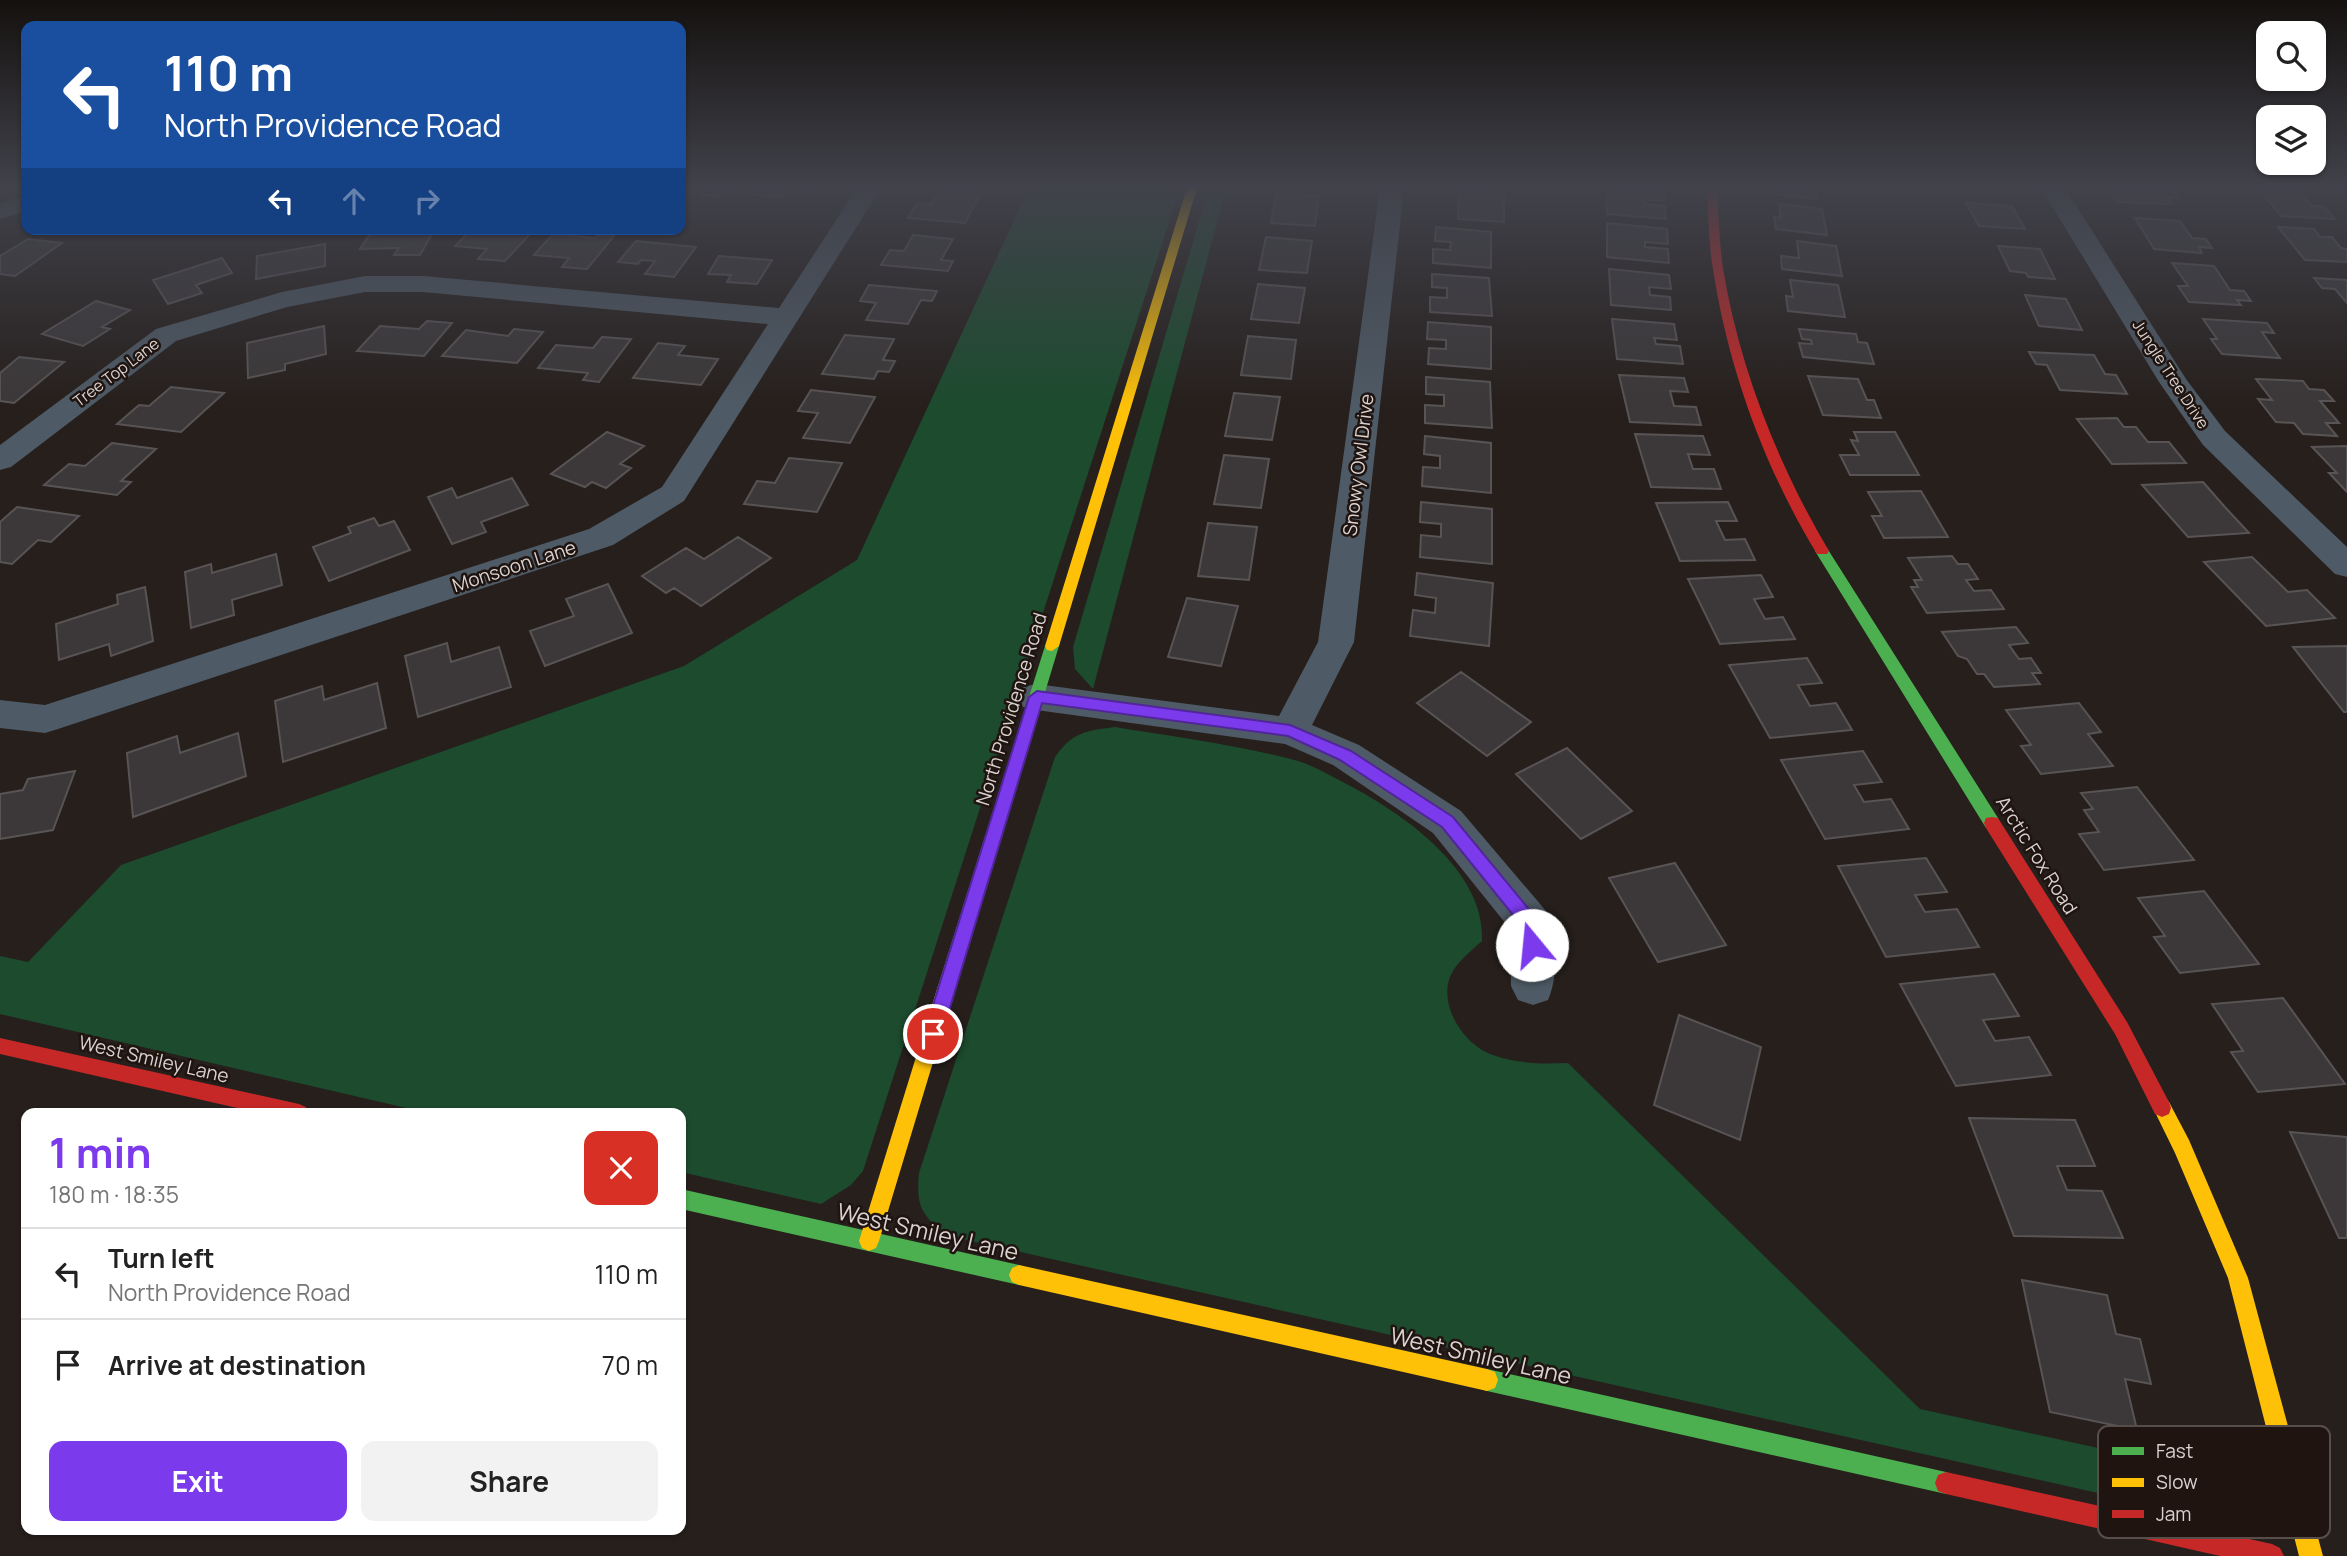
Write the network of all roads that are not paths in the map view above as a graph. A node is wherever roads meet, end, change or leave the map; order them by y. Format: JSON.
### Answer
{"nodes":[{"id":1,"x":823,"y":261,"type":"edge"},
{"id":2,"x":1170,"y":261,"type":"edge"},
{"id":3,"x":1383,"y":261,"type":"edge"},
{"id":4,"x":1717,"y":261,"type":"edge"},
{"id":5,"x":2099,"y":261,"type":"edge"},
{"id":6,"x":787,"y":317,"type":"junction"},
{"id":7,"x":0,"y":460,"type":"edge"},
{"id":8,"x":2347,"y":566,"type":"edge"},
{"id":9,"x":1037,"y":697,"type":"junction"},
{"id":10,"x":0,"y":714,"type":"edge"},
{"id":11,"x":1290,"y":731,"type":"junction"},
{"id":12,"x":1533,"y":986,"type":"dead end"},
{"id":13,"x":0,"y":1046,"type":"edge"},
{"id":14,"x":277,"y":1108,"type":"edge"},
{"id":15,"x":686,"y":1200,"type":"edge"},
{"id":16,"x":869,"y":1241,"type":"junction"},
{"id":17,"x":2277,"y":1426,"type":"edge"},
{"id":18,"x":2098,"y":1517,"type":"edge"},
{"id":19,"x":2192,"y":1538,"type":"edge"},
{"id":20,"x":2306,"y":1538,"type":"edge"},
{"id":21,"x":2272,"y":1556,"type":"edge"},
{"id":22,"x":2311,"y":1556,"type":"edge"}],
"edges":[{"from":1,"to":6,"type":"street","name":"Monsoon Lane"},
{"from":2,"to":9,"type":"street","name":"North Providence Road"},
{"from":3,"to":11,"type":"street","name":"Snowy Owl Drive"},
{"from":4,"to":17,"type":"street","name":"Arctic Fox Road"},
{"from":5,"to":8,"type":"street","name":"Jungle Tree Drive"},
{"from":6,"to":7,"type":"street","name":"Tree Top Lane"},
{"from":6,"to":10,"type":"street","name":"Monsoon Lane"},
{"from":9,"to":11,"type":"street"},
{"from":9,"to":16,"type":"street","name":"North Providence Road"},
{"from":11,"to":12,"type":"street"},
{"from":13,"to":14,"type":"street","name":"West Smiley Lane"},
{"from":15,"to":16,"type":"street","name":"West Smiley Lane"},
{"from":16,"to":18,"type":"street","name":"West Smiley Lane"},
{"from":19,"to":21,"type":"street","name":"West Smiley Lane"},
{"from":20,"to":22,"type":"street","name":"Arctic Fox Road"}]}
